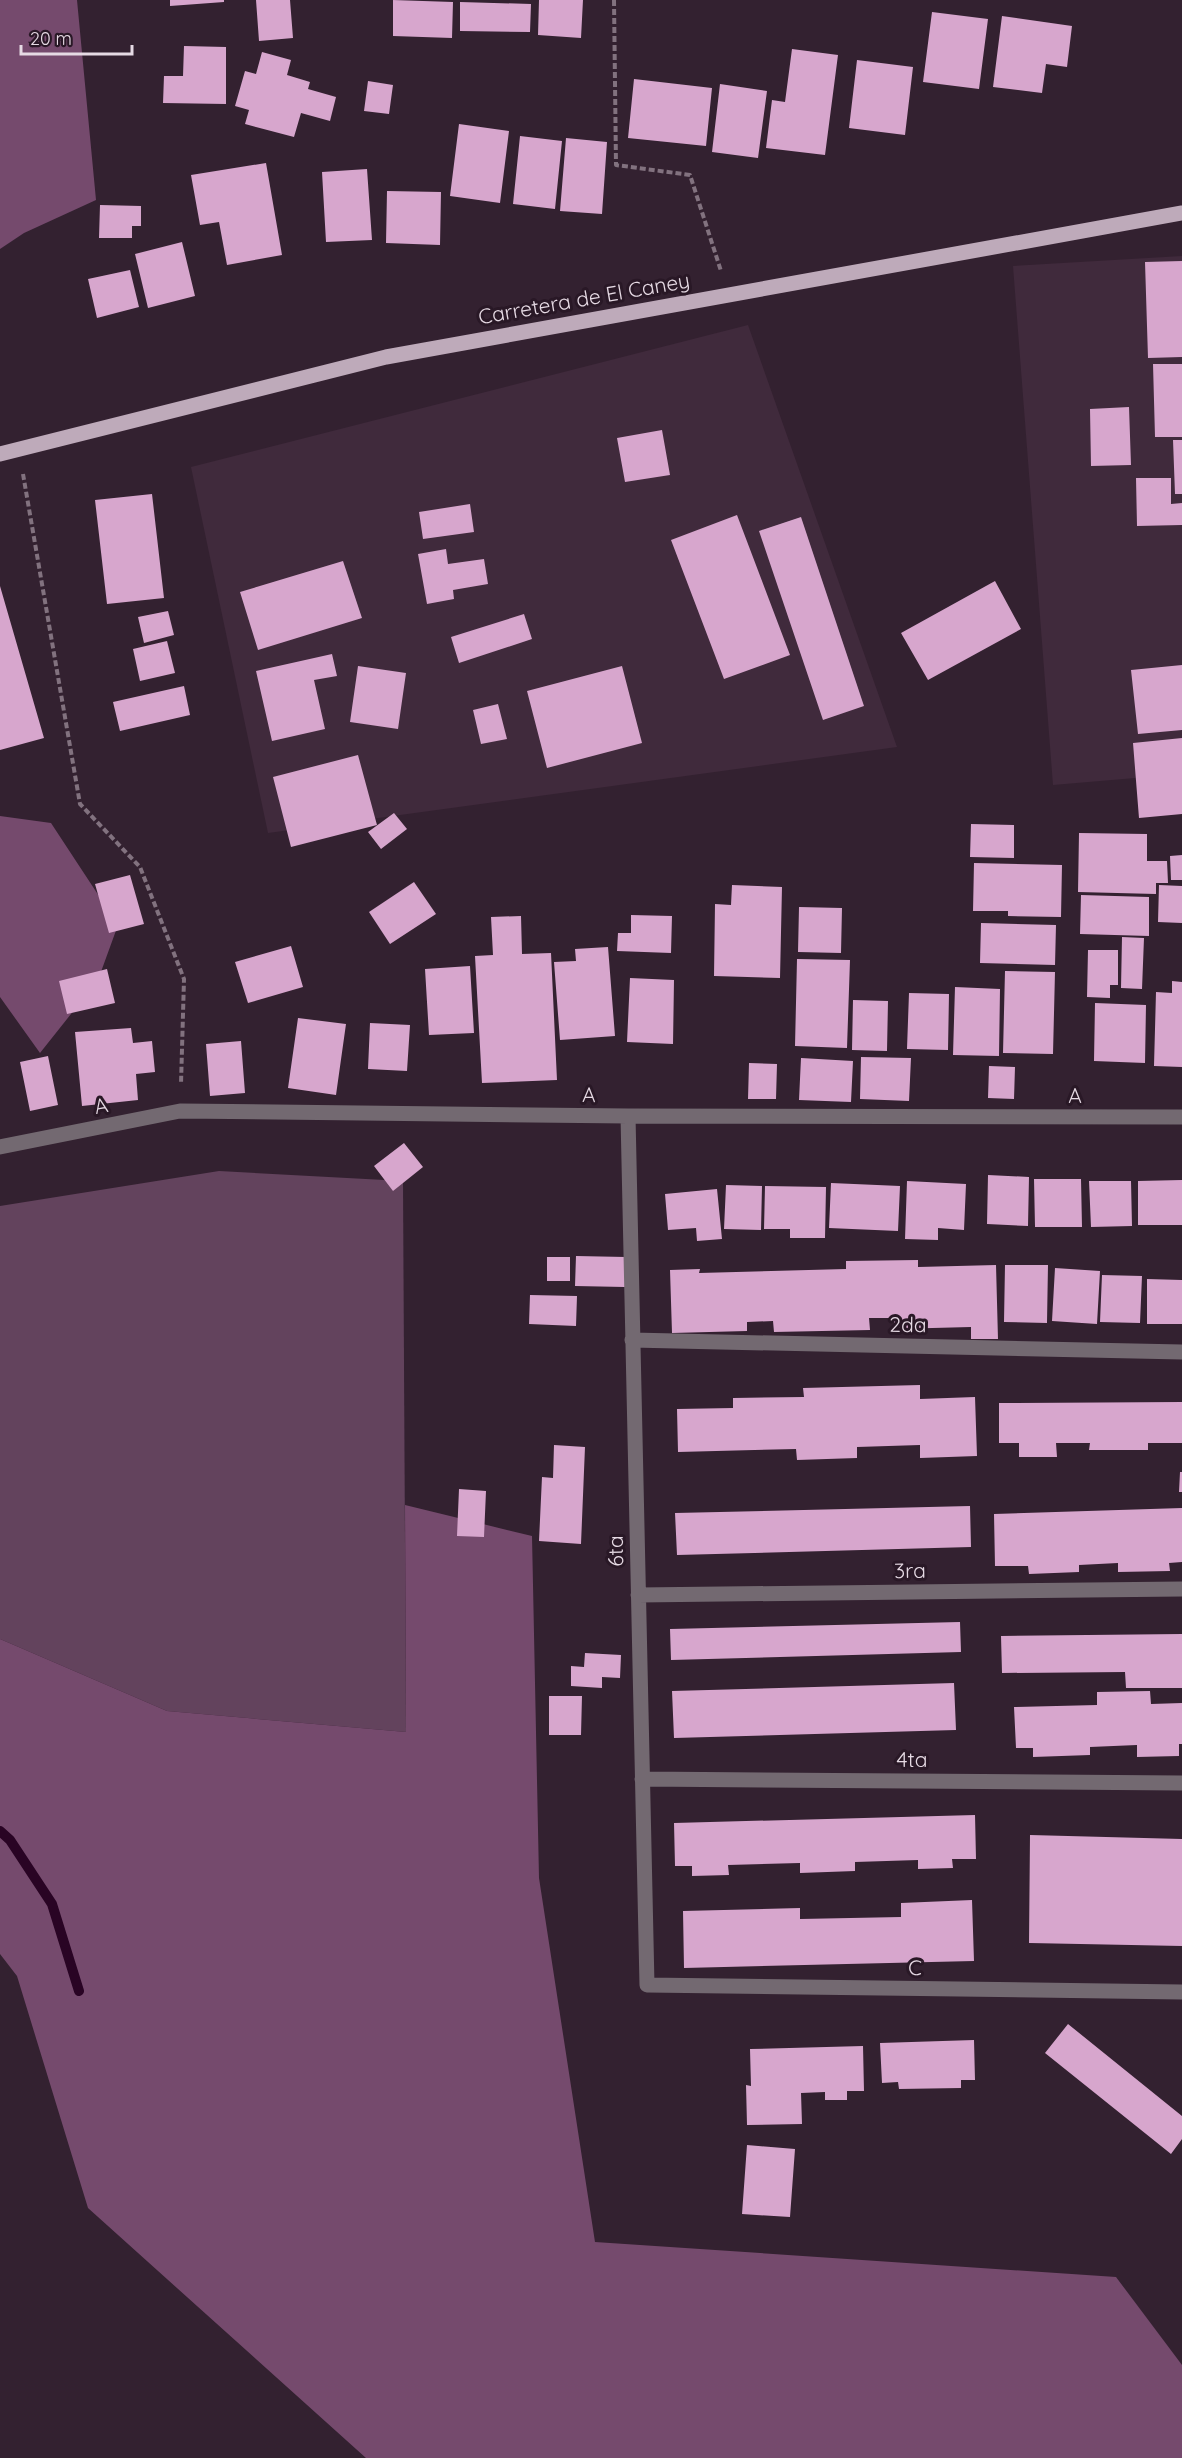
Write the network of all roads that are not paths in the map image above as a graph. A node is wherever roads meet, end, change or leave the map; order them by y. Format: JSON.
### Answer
{"nodes":[{"id":1,"x":1182,"y":213,"type":"edge"},
{"id":2,"x":0,"y":454,"type":"edge"},
{"id":3,"x":628,"y":1116,"type":"junction"},
{"id":4,"x":1182,"y":1118,"type":"edge"},
{"id":5,"x":0,"y":1147,"type":"edge"},
{"id":6,"x":632,"y":1340,"type":"junction"},
{"id":7,"x":1182,"y":1352,"type":"edge"},
{"id":8,"x":1182,"y":1589,"type":"edge"},
{"id":9,"x":638,"y":1595,"type":"junction"},
{"id":10,"x":642,"y":1779,"type":"junction"},
{"id":11,"x":1182,"y":1783,"type":"edge"},
{"id":12,"x":647,"y":1985,"type":"joint"},
{"id":13,"x":1182,"y":1992,"type":"edge"}],
"edges":[{"from":1,"to":2,"type":"main road","name":"Carretera de El Caney"},
{"from":3,"to":4,"type":"street","name":"A"},
{"from":3,"to":5,"type":"street","name":"A"},
{"from":3,"to":6,"type":"street","name":"6ta"},
{"from":6,"to":7,"type":"street","name":"2da"},
{"from":6,"to":9,"type":"street","name":"6ta"},
{"from":8,"to":9,"type":"street","name":"3ra"},
{"from":9,"to":10,"type":"street","name":"6ta"},
{"from":10,"to":11,"type":"street","name":"4ta"},
{"from":10,"to":12,"type":"street","name":"6ta"},
{"from":12,"to":13,"type":"street","name":"C"}]}
